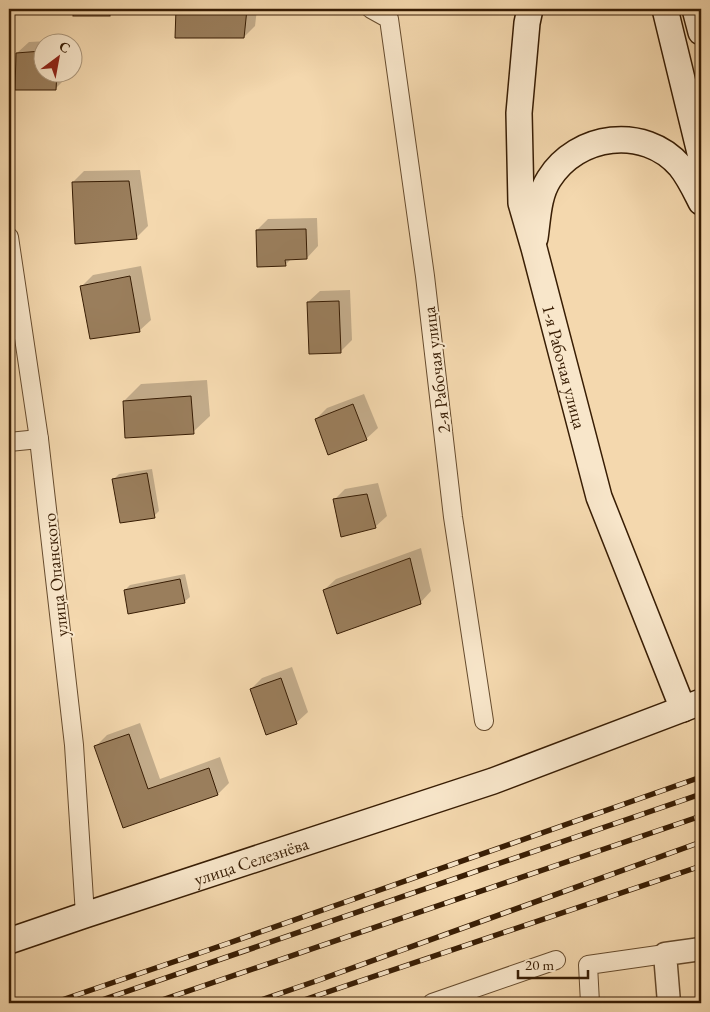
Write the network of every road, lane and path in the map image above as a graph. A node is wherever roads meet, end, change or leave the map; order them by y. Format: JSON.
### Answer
{"nodes":[{"id":1,"x":371,"y":9,"type":"edge"},
{"id":2,"x":530,"y":9,"type":"edge"},
{"id":3,"x":665,"y":9,"type":"edge"},
{"id":4,"x":695,"y":9,"type":"edge"},
{"id":5,"x":701,"y":32,"type":"edge"},
{"id":6,"x":701,"y":157,"type":"edge"},
{"id":7,"x":701,"y":202,"type":"edge"},
{"id":8,"x":9,"y":237,"type":"edge"},
{"id":9,"x":534,"y":248,"type":"junction"},
{"id":10,"x":39,"y":439,"type":"junction"},
{"id":11,"x":9,"y":442,"type":"edge"},
{"id":12,"x":692,"y":706,"type":"edge"},
{"id":13,"x":484,"y":721,"type":"dead end"},
{"id":14,"x":85,"y":915,"type":"junction"},
{"id":15,"x":9,"y":941,"type":"edge"},
{"id":16,"x":701,"y":949,"type":"edge"},
{"id":17,"x":665,"y":954,"type":"junction"},
{"id":18,"x":556,"y":960,"type":"dead end"},
{"id":19,"x":432,"y":1003,"type":"edge"},
{"id":20,"x":590,"y":1003,"type":"edge"},
{"id":21,"x":669,"y":1003,"type":"edge"}],
"edges":[{"from":1,"to":13,"type":"street","name":"2-я Рабочая улица"},
{"from":2,"to":9,"type":"main road","name":"1-я Рабочая улица"},
{"from":3,"to":6,"type":"main road"},
{"from":4,"to":5,"type":"main road"},
{"from":7,"to":9,"type":"main road"},
{"from":8,"to":10,"type":"street","name":"улица Опанского"},
{"from":9,"to":12,"type":"main road","name":"1-я Рабочая улица"},
{"from":10,"to":11,"type":"street"},
{"from":10,"to":14,"type":"street","name":"улица Опанского"},
{"from":12,"to":14,"type":"main road","name":"улица Селезнёва"},
{"from":14,"to":15,"type":"main road","name":"улица Селезнёва"},
{"from":16,"to":17,"type":"street"},
{"from":17,"to":20,"type":"street"},
{"from":17,"to":21,"type":"street"},
{"from":18,"to":19,"type":"street"}]}
